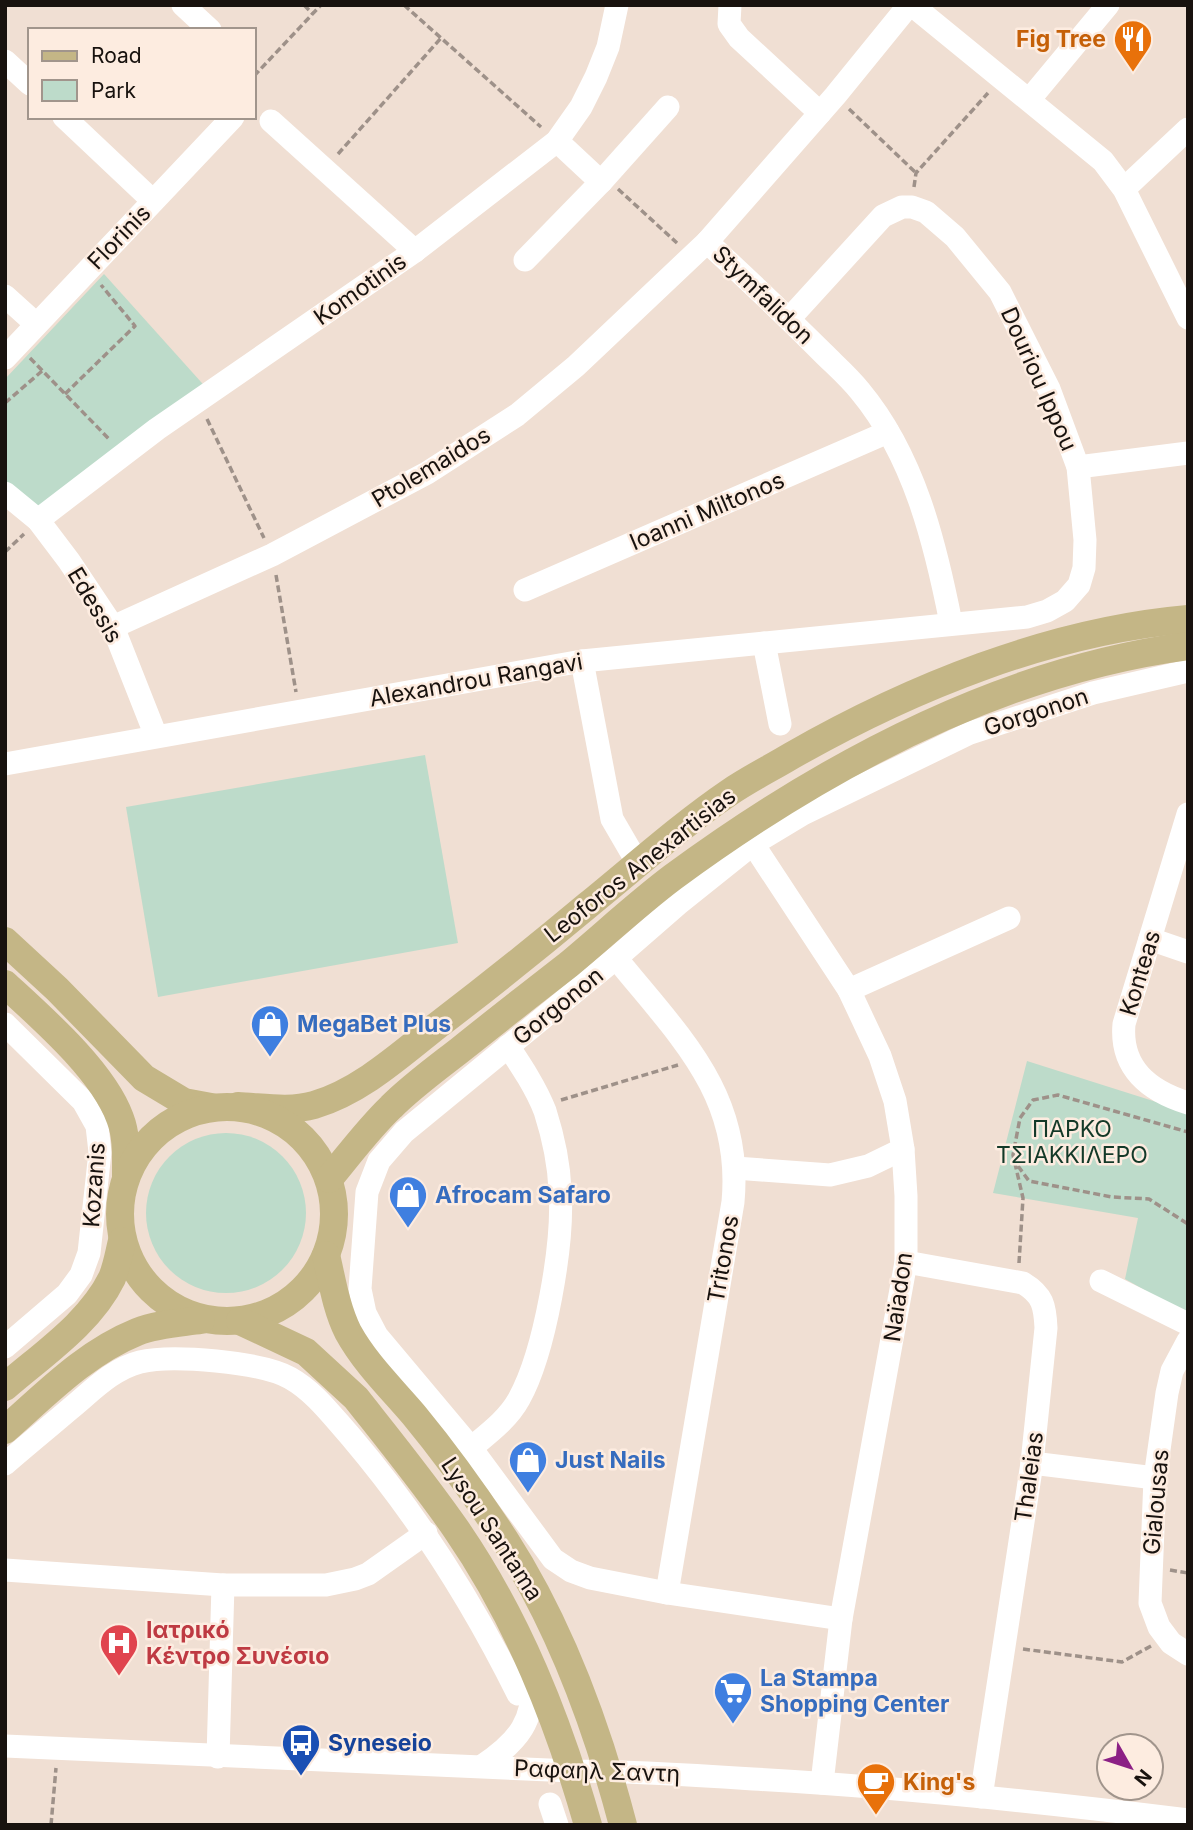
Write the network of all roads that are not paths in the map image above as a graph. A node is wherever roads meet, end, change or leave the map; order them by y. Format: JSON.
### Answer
{"nodes":[{"id":1,"x":183,"y":5,"type":"edge"},
{"id":2,"x":617,"y":5,"type":"edge"},
{"id":3,"x":730,"y":5,"type":"edge"},
{"id":4,"x":911,"y":5,"type":"edge"},
{"id":5,"x":1108,"y":5,"type":"edge"},
{"id":6,"x":208,"y":28,"type":"edge"},
{"id":7,"x":5,"y":61,"type":"edge"},
{"id":8,"x":28,"y":83,"type":"edge"},
{"id":9,"x":1029,"y":100,"type":"junction"},
{"id":10,"x":828,"y":105,"type":"junction"},
{"id":11,"x":668,"y":107,"type":"dead end"},
{"id":12,"x":66,"y":119,"type":"edge"},
{"id":13,"x":231,"y":119,"type":"edge"},
{"id":14,"x":271,"y":121,"type":"dead end"},
{"id":15,"x":1188,"y":129,"type":"edge"},
{"id":16,"x":557,"y":141,"type":"junction"},
{"id":17,"x":603,"y":180,"type":"junction"},
{"id":18,"x":1124,"y":189,"type":"junction"},
{"id":19,"x":153,"y":201,"type":"junction"},
{"id":20,"x":699,"y":249,"type":"junction"},
{"id":21,"x":415,"y":251,"type":"junction"},
{"id":22,"x":525,"y":260,"type":"dead end"},
{"id":23,"x":5,"y":296,"type":"edge"},
{"id":24,"x":1188,"y":318,"type":"edge"},
{"id":25,"x":789,"y":319,"type":"junction"},
{"id":26,"x":36,"y":324,"type":"junction"},
{"id":27,"x":11,"y":352,"type":"edge"},
{"id":28,"x":888,"y":432,"type":"junction"},
{"id":29,"x":1188,"y":453,"type":"edge"},
{"id":30,"x":1078,"y":467,"type":"junction"},
{"id":31,"x":5,"y":493,"type":"edge"},
{"id":32,"x":38,"y":520,"type":"junction"},
{"id":33,"x":525,"y":590,"type":"dead end"},
{"id":34,"x":1188,"y":619,"type":"edge"},
{"id":35,"x":951,"y":623,"type":"junction"},
{"id":36,"x":113,"y":627,"type":"junction"},
{"id":37,"x":764,"y":643,"type":"junction"},
{"id":38,"x":1188,"y":646,"type":"edge"},
{"id":39,"x":582,"y":661,"type":"junction"},
{"id":40,"x":1188,"y":671,"type":"edge"},
{"id":41,"x":780,"y":724,"type":"dead end"},
{"id":42,"x":156,"y":736,"type":"junction"},
{"id":43,"x":5,"y":764,"type":"edge"},
{"id":44,"x":1188,"y":814,"type":"edge"},
{"id":45,"x":753,"y":844,"type":"junction"},
{"id":46,"x":637,"y":862,"type":"junction"},
{"id":47,"x":1009,"y":918,"type":"dead end"},
{"id":48,"x":1150,"y":939,"type":"junction"},
{"id":49,"x":5,"y":941,"type":"edge"},
{"id":50,"x":1188,"y":952,"type":"edge"},
{"id":51,"x":616,"y":958,"type":"junction"},
{"id":52,"x":5,"y":984,"type":"edge"},
{"id":53,"x":849,"y":990,"type":"junction"},
{"id":54,"x":5,"y":1024,"type":"edge"},
{"id":55,"x":508,"y":1046,"type":"junction"},
{"id":56,"x":1188,"y":1103,"type":"edge"},
{"id":57,"x":224,"y":1107,"type":"junction"},
{"id":58,"x":904,"y":1149,"type":"junction"},
{"id":59,"x":735,"y":1168,"type":"junction"},
{"id":60,"x":126,"y":1176,"type":"junction"},
{"id":61,"x":329,"y":1179,"type":"junction"},
{"id":62,"x":122,"y":1241,"type":"junction"},
{"id":63,"x":326,"y":1255,"type":"junction"},
{"id":64,"x":906,"y":1262,"type":"junction"},
{"id":65,"x":1101,"y":1281,"type":"dead end"},
{"id":66,"x":204,"y":1320,"type":"junction"},
{"id":67,"x":240,"y":1321,"type":"junction"},
{"id":68,"x":1188,"y":1324,"type":"edge"},
{"id":69,"x":1188,"y":1341,"type":"edge"},
{"id":70,"x":5,"y":1347,"type":"edge"},
{"id":71,"x":5,"y":1387,"type":"edge"},
{"id":72,"x":5,"y":1430,"type":"edge"},
{"id":73,"x":471,"y":1448,"type":"junction"},
{"id":74,"x":1032,"y":1463,"type":"junction"},
{"id":75,"x":5,"y":1464,"type":"edge"},
{"id":76,"x":1155,"y":1478,"type":"junction"},
{"id":77,"x":426,"y":1533,"type":"junction"},
{"id":78,"x":5,"y":1570,"type":"edge"},
{"id":79,"x":223,"y":1585,"type":"junction"},
{"id":80,"x":667,"y":1593,"type":"junction"},
{"id":81,"x":841,"y":1619,"type":"junction"},
{"id":82,"x":1188,"y":1654,"type":"edge"},
{"id":83,"x":533,"y":1667,"type":"junction"},
{"id":84,"x":518,"y":1694,"type":"dead end"},
{"id":85,"x":5,"y":1746,"type":"edge"},
{"id":86,"x":218,"y":1757,"type":"junction"},
{"id":87,"x":482,"y":1766,"type":"junction"},
{"id":88,"x":572,"y":1771,"type":"junction"},
{"id":89,"x":609,"y":1771,"type":"junction"},
{"id":90,"x":822,"y":1783,"type":"junction"},
{"id":91,"x":981,"y":1797,"type":"junction"},
{"id":92,"x":1134,"y":1819,"type":"edge"},
{"id":93,"x":1188,"y":1820,"type":"edge"},
{"id":94,"x":588,"y":1825,"type":"edge"},
{"id":95,"x":623,"y":1825,"type":"edge"}],
"edges":[{"from":1,"to":6,"type":"street"},
{"from":2,"to":16,"type":"street","name":"Komotinis"},
{"from":3,"to":10,"type":"street"},
{"from":4,"to":9,"type":"street"},
{"from":4,"to":10,"type":"street","name":"Stymfalidon"},
{"from":5,"to":9,"type":"street"},
{"from":7,"to":8,"type":"street"},
{"from":9,"to":18,"type":"street"},
{"from":10,"to":20,"type":"street","name":"Stymfalidon"},
{"from":11,"to":17,"type":"street"},
{"from":12,"to":19,"type":"street"},
{"from":13,"to":19,"type":"street","name":"Florinis"},
{"from":14,"to":21,"type":"street"},
{"from":15,"to":18,"type":"street"},
{"from":16,"to":17,"type":"street"},
{"from":16,"to":21,"type":"street","name":"Komotinis"},
{"from":17,"to":22,"type":"street"},
{"from":18,"to":24,"type":"street"},
{"from":19,"to":26,"type":"street","name":"Florinis"},
{"from":20,"to":25,"type":"street","name":"Stymfalidon"},
{"from":20,"to":36,"type":"street","name":"Ptolemaidos"},
{"from":21,"to":32,"type":"street","name":"Komotinis"},
{"from":23,"to":26,"type":"street"},
{"from":25,"to":28,"type":"street","name":"Stymfalidon"},
{"from":25,"to":30,"type":"street","name":"Douriou Ippou"},
{"from":26,"to":27,"type":"street","name":"Florinis"},
{"from":28,"to":33,"type":"street","name":"Ioanni Miltonos"},
{"from":28,"to":35,"type":"street","name":"Stymfalidon"},
{"from":29,"to":30,"type":"street","name":"Douriou Ippou"},
{"from":30,"to":35,"type":"street","name":"Douriou Ippou"},
{"from":31,"to":32,"type":"street","name":"Edessis"},
{"from":32,"to":36,"type":"street","name":"Edessis"},
{"from":34,"to":46,"type":"main road","name":"Leoforos Anexartisias"},
{"from":35,"to":37,"type":"street","name":"Alexandrou Rangavi"},
{"from":36,"to":42,"type":"street","name":"Edessis"},
{"from":37,"to":39,"type":"street","name":"Alexandrou Rangavi"},
{"from":37,"to":41,"type":"street"},
{"from":38,"to":61,"type":"main road","name":"Leoforos Anexartisias"},
{"from":39,"to":42,"type":"street","name":"Alexandrou Rangavi"},
{"from":39,"to":46,"type":"street"},
{"from":40,"to":45,"type":"street","name":"Gorgonon"},
{"from":42,"to":43,"type":"street","name":"Alexandrou Rangavi"},
{"from":44,"to":48,"type":"street","name":"Konteas"},
{"from":45,"to":51,"type":"street","name":"Gorgonon"},
{"from":45,"to":53,"type":"street","name":"Naïadon"},
{"from":46,"to":57,"type":"main road","name":"Leoforos Anexartisias"},
{"from":47,"to":53,"type":"street"},
{"from":48,"to":50,"type":"street"},
{"from":48,"to":56,"type":"street","name":"Konteas"},
{"from":49,"to":57,"type":"main road"},
{"from":51,"to":55,"type":"street","name":"Gorgonon"},
{"from":51,"to":59,"type":"street","name":"Tritonos"},
{"from":52,"to":60,"type":"main road"},
{"from":53,"to":58,"type":"street","name":"Naïadon"},
{"from":54,"to":70,"type":"street","name":"Kozanis"},
{"from":55,"to":73,"type":"street"},
{"from":55,"to":73,"type":"street","name":"Gorgonon"},
{"from":57,"to":60,"type":"main road"},
{"from":57,"to":61,"type":"main road"},
{"from":58,"to":59,"type":"street"},
{"from":58,"to":64,"type":"street","name":"Naïadon"},
{"from":59,"to":80,"type":"street","name":"Tritonos"},
{"from":60,"to":62,"type":"main road"},
{"from":61,"to":63,"type":"main road"},
{"from":62,"to":66,"type":"main road"},
{"from":62,"to":71,"type":"main road"},
{"from":63,"to":67,"type":"main road"},
{"from":63,"to":89,"type":"main road","name":"Lysou Santama"},
{"from":64,"to":74,"type":"street","name":"Thaleias"},
{"from":64,"to":81,"type":"street","name":"Naïadon"},
{"from":65,"to":68,"type":"street"},
{"from":66,"to":67,"type":"main road"},
{"from":66,"to":72,"type":"main road"},
{"from":67,"to":83,"type":"main road","name":"Lysou Santama"},
{"from":69,"to":76,"type":"street","name":"Gialousas"},
{"from":73,"to":80,"type":"street","name":"Gorgonon"},
{"from":74,"to":76,"type":"street"},
{"from":74,"to":91,"type":"street","name":"Thaleias"},
{"from":75,"to":77,"type":"street"},
{"from":76,"to":82,"type":"street","name":"Gialousas"},
{"from":77,"to":79,"type":"street"},
{"from":77,"to":84,"type":"street"},
{"from":78,"to":79,"type":"street"},
{"from":79,"to":86,"type":"street"},
{"from":80,"to":81,"type":"street"},
{"from":81,"to":90,"type":"street","name":"Naïadon"},
{"from":83,"to":87,"type":"street"},
{"from":83,"to":88,"type":"main road","name":"Lysou Santama"},
{"from":85,"to":86,"type":"street","name":"Ραφαηλ Σαντη"},
{"from":86,"to":87,"type":"street","name":"Ραφαηλ Σαντη"},
{"from":87,"to":88,"type":"street","name":"Ραφαηλ Σαντη"},
{"from":88,"to":89,"type":"street","name":"Ραφαηλ Σαντη"},
{"from":88,"to":94,"type":"main road","name":"Lysou Santama"},
{"from":89,"to":90,"type":"street","name":"Ραφαηλ Σαντη"},
{"from":89,"to":95,"type":"main road","name":"Lysou Santama"},
{"from":90,"to":91,"type":"street","name":"Ραφαηλ Σαντη"},
{"from":91,"to":92,"type":"street","name":"Ραφαηλ Σαντη"},
{"from":92,"to":93,"type":"street","name":"Ραφαηλ Σαντη"}]}
